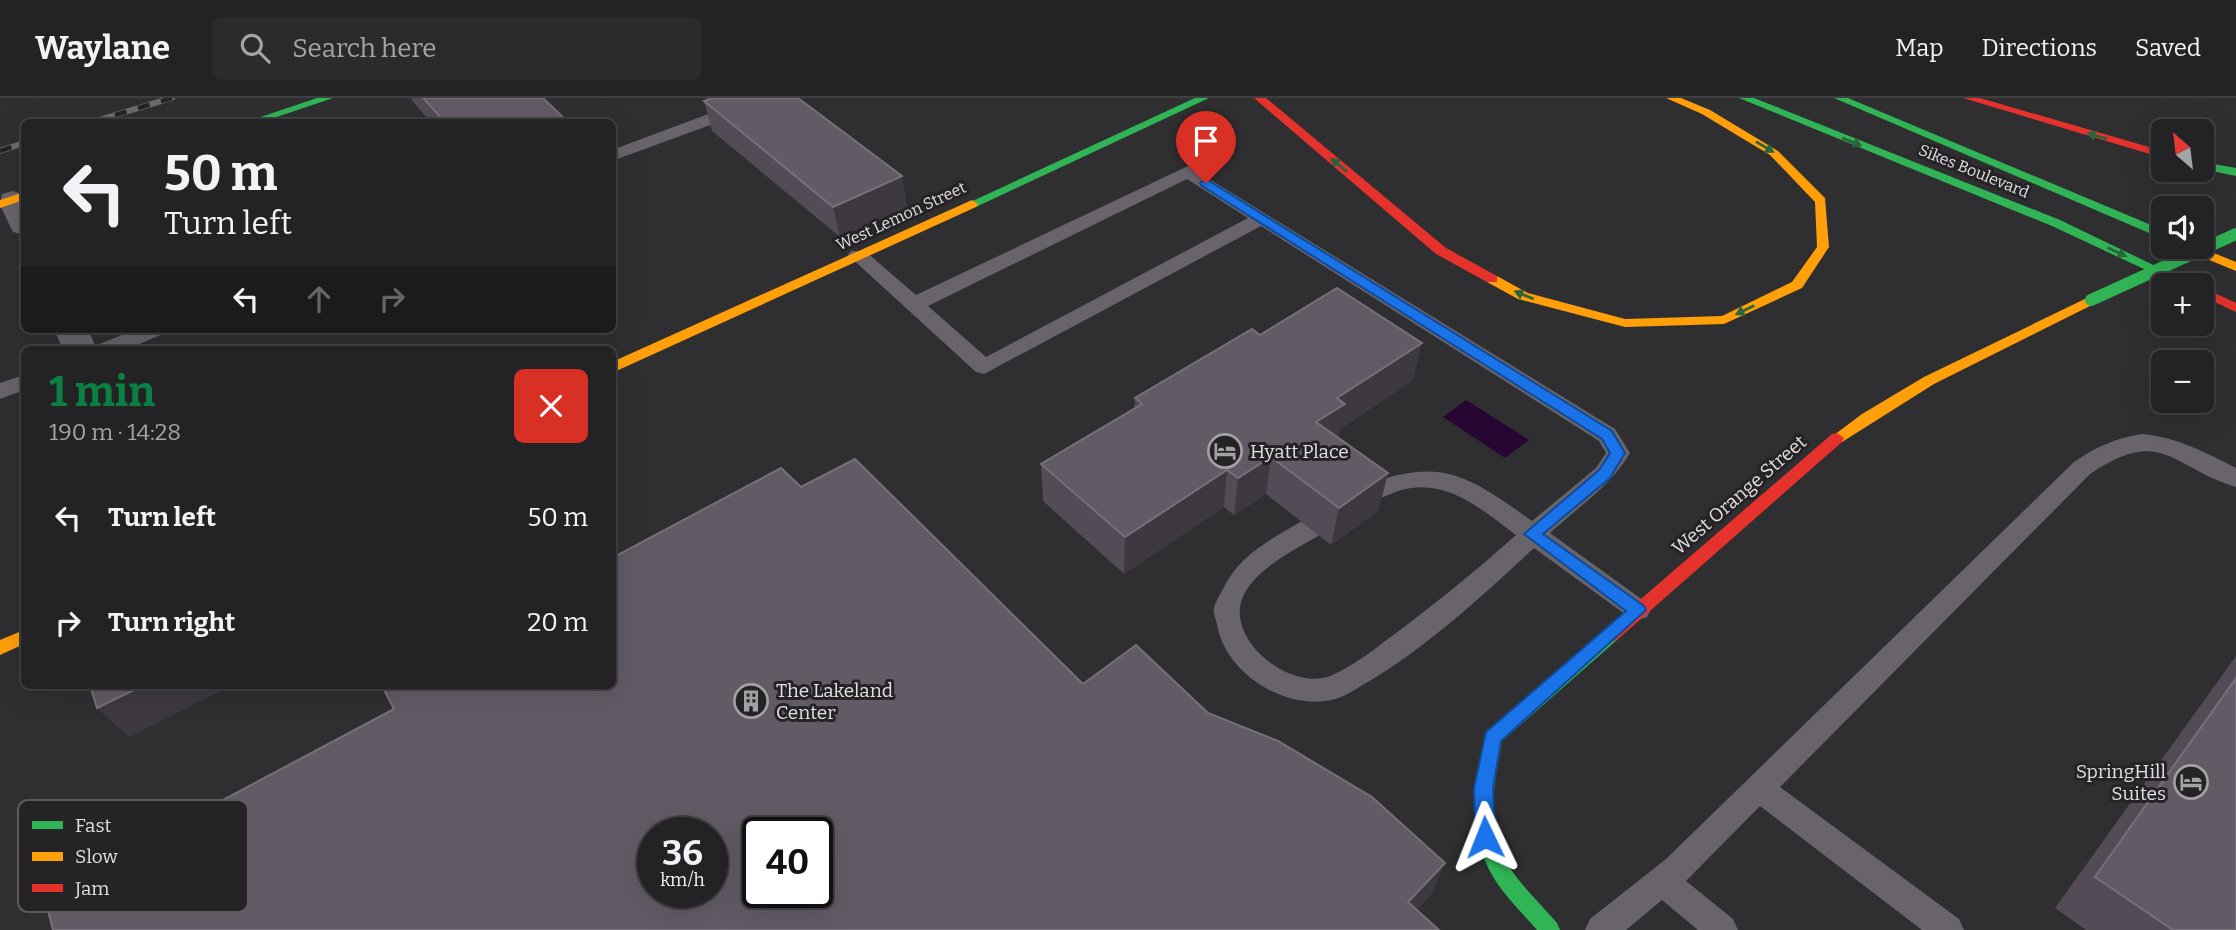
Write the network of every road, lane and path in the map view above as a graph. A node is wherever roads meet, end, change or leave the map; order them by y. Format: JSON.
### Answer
{"nodes":[{"id":1,"x":328,"y":98,"type":"edge"},
{"id":2,"x":729,"y":98,"type":"edge"},
{"id":3,"x":767,"y":98,"type":"edge"},
{"id":4,"x":1204,"y":98,"type":"edge"},
{"id":5,"x":1259,"y":98,"type":"edge"},
{"id":6,"x":1671,"y":98,"type":"edge"},
{"id":7,"x":1744,"y":98,"type":"edge"},
{"id":8,"x":1839,"y":98,"type":"edge"},
{"id":9,"x":1968,"y":98,"type":"edge"},
{"id":10,"x":719,"y":116,"type":"junction"},
{"id":11,"x":262,"y":119,"type":"edge"},
{"id":12,"x":2151,"y":151,"type":"edge"},
{"id":13,"x":616,"y":155,"type":"edge"},
{"id":14,"x":2214,"y":168,"type":"edge"},
{"id":15,"x":2236,"y":172,"type":"edge"},
{"id":16,"x":1262,"y":218,"type":"junction"},
{"id":17,"x":2151,"y":230,"type":"edge"},
{"id":18,"x":2236,"y":234,"type":"edge"},
{"id":19,"x":858,"y":255,"type":"junction"},
{"id":20,"x":2214,"y":258,"type":"edge"},
{"id":21,"x":2236,"y":267,"type":"edge"},
{"id":22,"x":2162,"y":273,"type":"edge"},
{"id":23,"x":2214,"y":298,"type":"edge"},
{"id":24,"x":915,"y":304,"type":"junction"},
{"id":25,"x":2236,"y":308,"type":"edge"},
{"id":26,"x":146,"y":333,"type":"edge"},
{"id":27,"x":115,"y":346,"type":"edge"},
{"id":28,"x":616,"y":366,"type":"edge"},
{"id":29,"x":21,"y":383,"type":"edge"},
{"id":30,"x":0,"y":391,"type":"edge"},
{"id":31,"x":2236,"y":478,"type":"edge"},
{"id":32,"x":1360,"y":496,"type":"edge"},
{"id":33,"x":1311,"y":528,"type":"dead end"},
{"id":34,"x":1532,"y":534,"type":"junction"},
{"id":35,"x":1638,"y":610,"type":"junction"},
{"id":36,"x":21,"y":638,"type":"edge"},
{"id":37,"x":0,"y":648,"type":"edge"},
{"id":38,"x":1759,"y":788,"type":"junction"},
{"id":39,"x":1662,"y":880,"type":"junction"},
{"id":40,"x":1550,"y":930,"type":"edge"},
{"id":41,"x":1601,"y":930,"type":"edge"},
{"id":42,"x":1722,"y":930,"type":"edge"},
{"id":43,"x":1948,"y":930,"type":"edge"}],
"edges":[{"from":1,"to":11,"type":"main road"},
{"from":2,"to":10,"type":"lane"},
{"from":3,"to":10,"type":"lane"},
{"from":4,"to":19,"type":"main road","name":"West Lemon Street"},
{"from":6,"to":5,"type":"main road","one_way":true},
{"from":7,"to":22,"type":"main road","name":"Sikes Boulevard","one_way":true},
{"from":8,"to":17,"type":"main road","name":"Sikes Boulevard"},
{"from":12,"to":9,"type":"main road","one_way":true},
{"from":10,"to":13,"type":"lane"},
{"from":14,"to":15,"type":"main road"},
{"from":16,"to":24,"type":"lane"},
{"from":16,"to":24,"type":"lane"},
{"from":16,"to":34,"type":"lane"},
{"from":18,"to":35,"type":"main road","name":"West Orange Street","bridge":true},
{"from":19,"to":24,"type":"lane"},
{"from":19,"to":28,"type":"main road","name":"West Lemon Street"},
{"from":20,"to":21,"type":"main road"},
{"from":23,"to":25,"type":"main road"},
{"from":26,"to":27,"type":"lane"},
{"from":29,"to":30,"type":"lane"},
{"from":31,"to":38,"type":"lane"},
{"from":32,"to":34,"type":"lane"},
{"from":33,"to":34,"type":"lane"},
{"from":34,"to":35,"type":"lane"},
{"from":35,"to":40,"type":"main road","name":"West Orange Street"},
{"from":36,"to":37,"type":"main road"},
{"from":38,"to":39,"type":"lane"},
{"from":38,"to":43,"type":"lane"},
{"from":39,"to":41,"type":"lane"},
{"from":39,"to":42,"type":"lane"}]}
